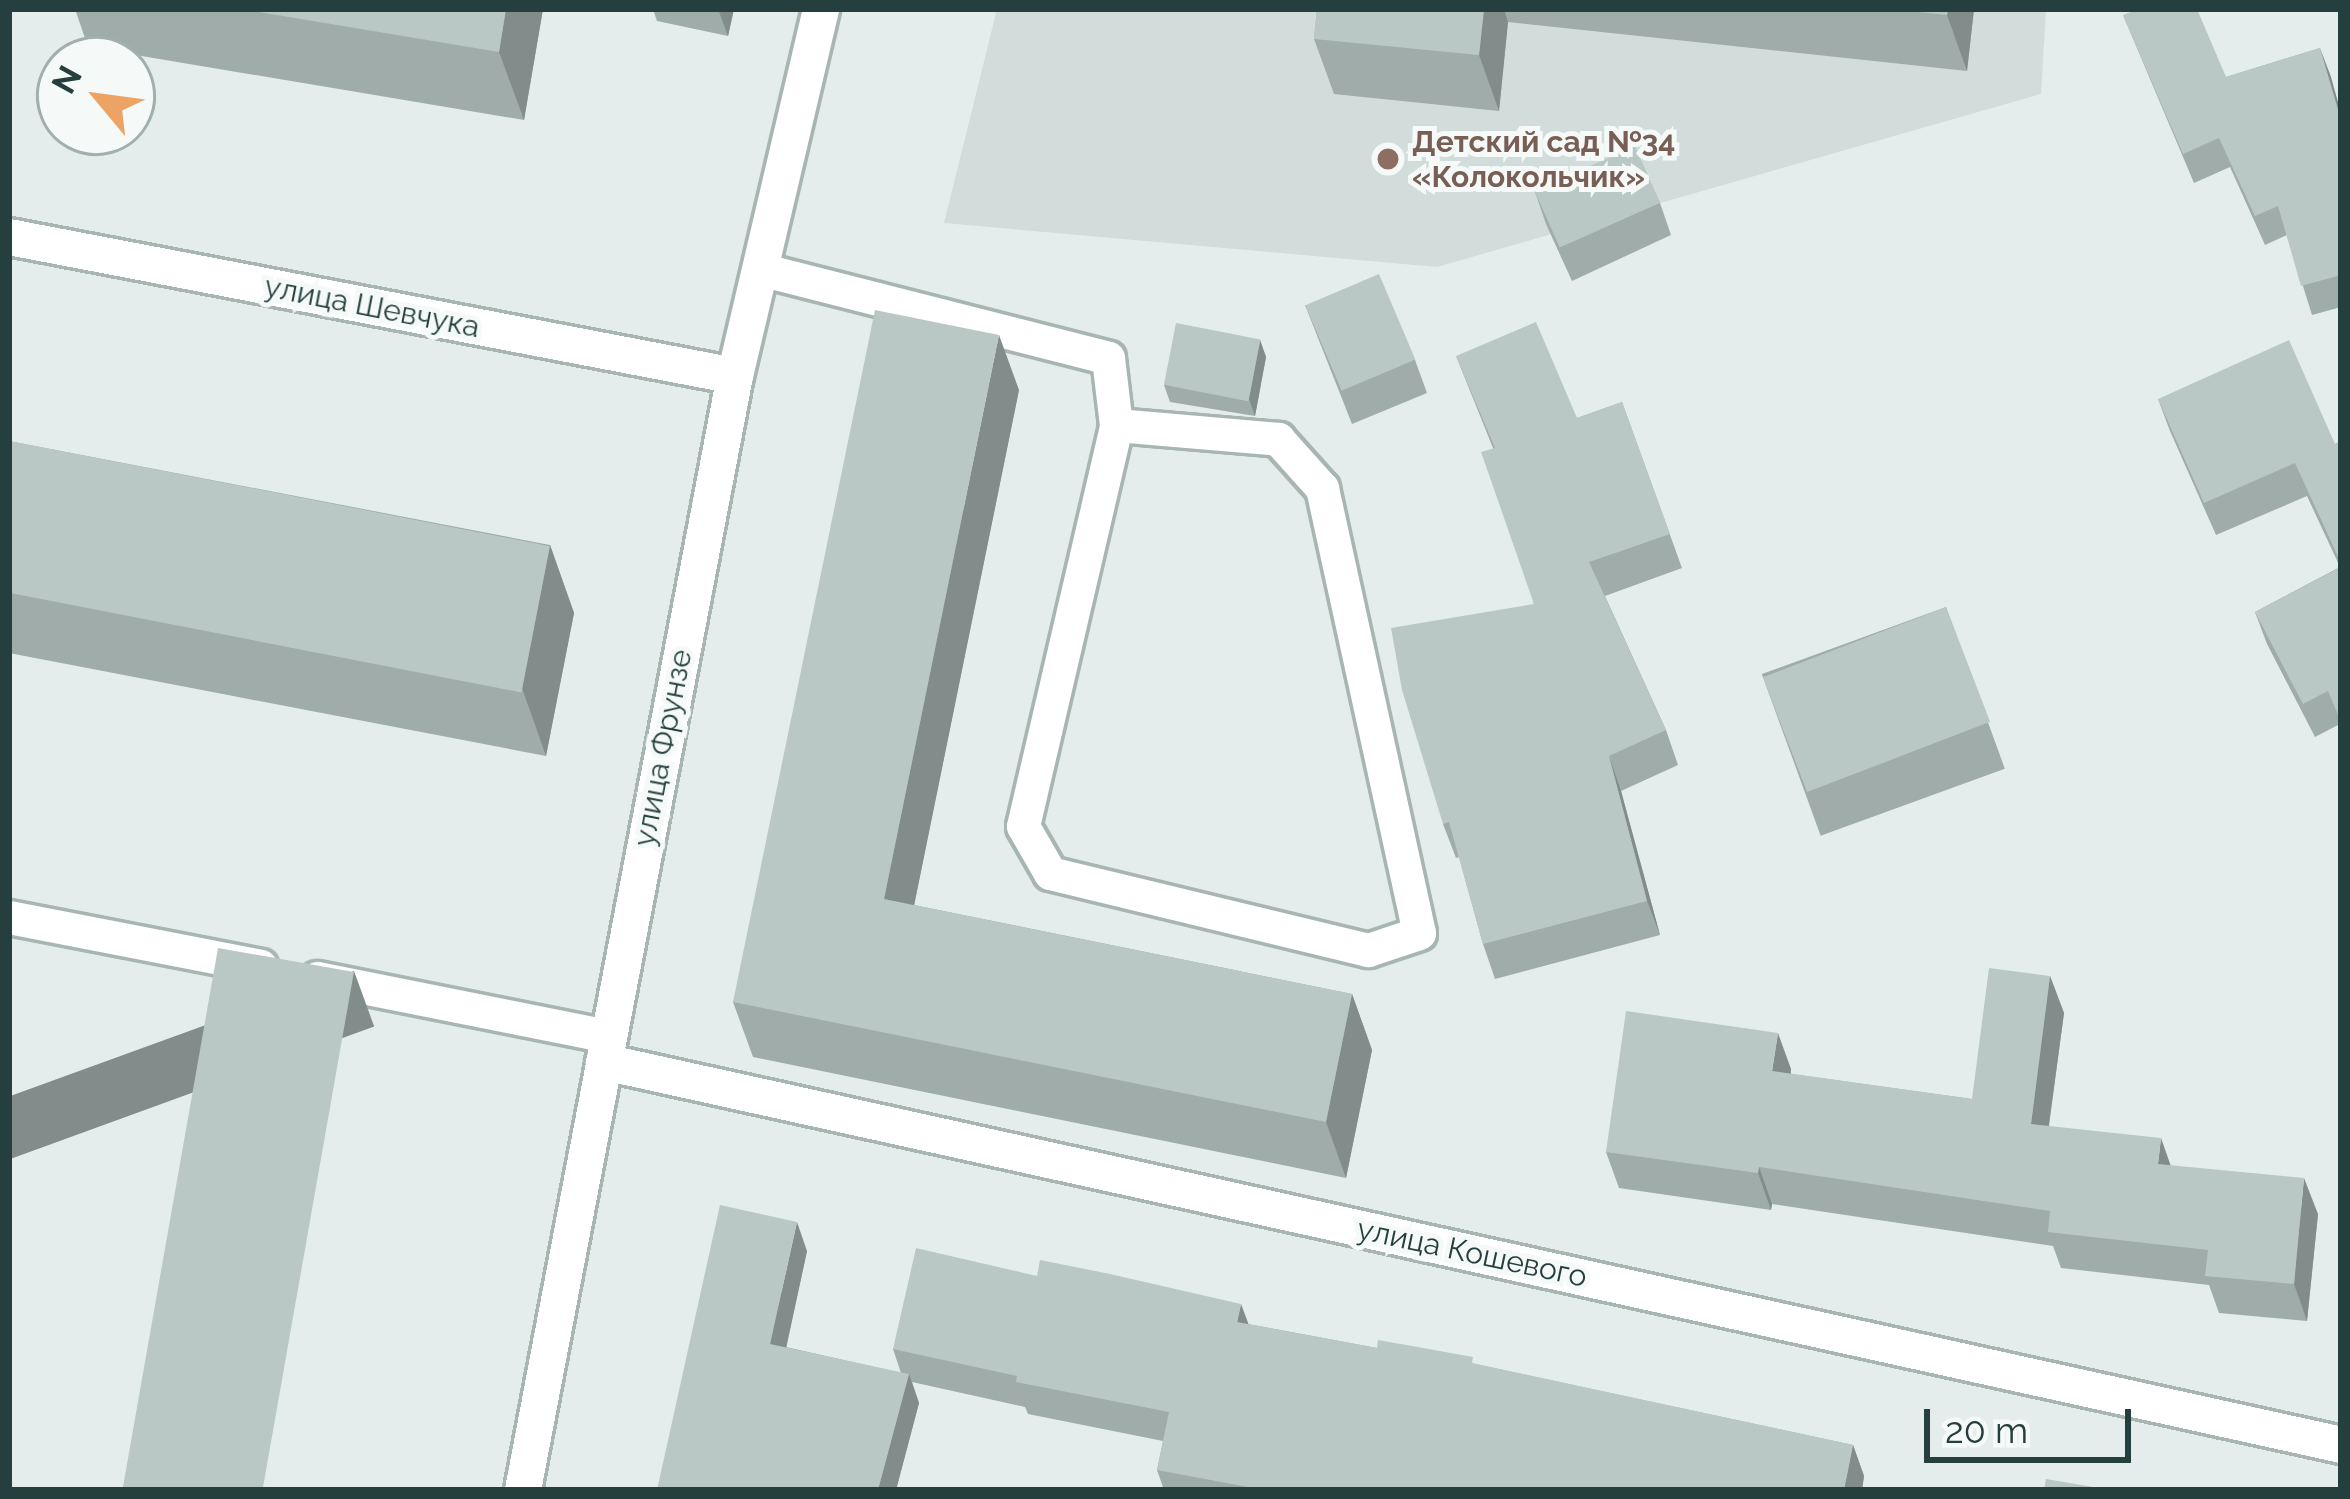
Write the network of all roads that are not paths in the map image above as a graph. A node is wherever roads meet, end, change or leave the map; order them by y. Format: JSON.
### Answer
{"nodes":[{"id":1,"x":821,"y":9,"type":"edge"},
{"id":2,"x":9,"y":238,"type":"edge"},
{"id":3,"x":760,"y":269,"type":"junction"},
{"id":4,"x":735,"y":376,"type":"junction"},
{"id":5,"x":1116,"y":424,"type":"junction"},
{"id":6,"x":9,"y":916,"type":"edge"},
{"id":7,"x":606,"y":1049,"type":"junction"},
{"id":8,"x":2341,"y":1445,"type":"edge"},
{"id":9,"x":523,"y":1490,"type":"edge"}],
"edges":[{"from":1,"to":3,"type":"street","name":"улица Фрунзе"},
{"from":2,"to":4,"type":"street","name":"улица Шевчука"},
{"from":3,"to":4,"type":"street","name":"улица Фрунзе"},
{"from":3,"to":5,"type":"lane"},
{"from":4,"to":7,"type":"street","name":"улица Фрунзе"},
{"from":5,"to":5,"type":"lane"},
{"from":6,"to":7,"type":"lane"},
{"from":7,"to":8,"type":"street","name":"улица Кошевого"},
{"from":7,"to":9,"type":"street","name":"улица Фрунзе"}]}
